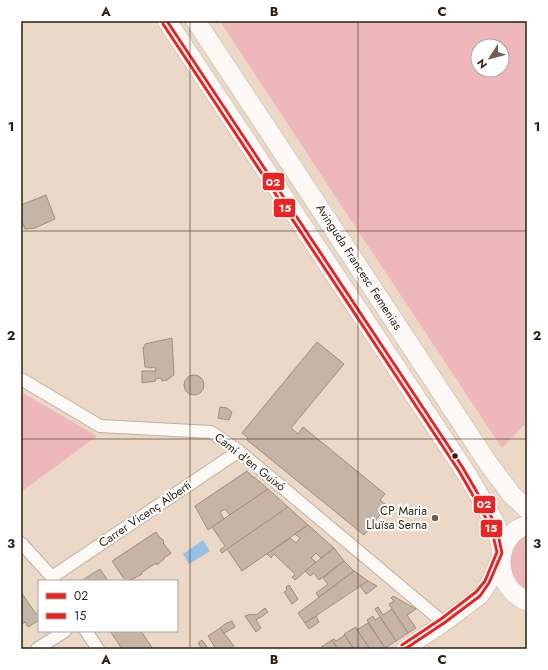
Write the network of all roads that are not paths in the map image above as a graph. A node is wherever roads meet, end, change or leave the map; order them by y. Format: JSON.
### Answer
{"nodes":[{"id":1,"x":167,"y":21,"type":"edge"},
{"id":2,"x":196,"y":21,"type":"edge"},
{"id":3,"x":21,"y":379,"type":"edge"},
{"id":4,"x":238,"y":451,"type":"junction"},
{"id":5,"x":527,"y":509,"type":"edge"},
{"id":6,"x":527,"y":525,"type":"edge"},
{"id":7,"x":21,"y":543,"type":"edge"},
{"id":8,"x":501,"y":554,"type":"junction"},
{"id":9,"x":53,"y":579,"type":"edge"},
{"id":10,"x":527,"y":600,"type":"edge"},
{"id":11,"x":444,"y":623,"type":"junction"},
{"id":12,"x":63,"y":632,"type":"edge"},
{"id":13,"x":87,"y":632,"type":"edge"},
{"id":14,"x":37,"y":649,"type":"edge"},
{"id":15,"x":98,"y":649,"type":"edge"},
{"id":16,"x":405,"y":649,"type":"edge"}],
"edges":[{"from":1,"to":8,"type":"main road","name":"Avinguda Francesc Femenias"},
{"from":2,"to":5,"type":"main road","name":"Avinguda Francesc Femenias"},
{"from":3,"to":4,"type":"street","name":"Camí d'en Guixó"},
{"from":4,"to":9,"type":"street","name":"Carrer Vicenç Alberti"},
{"from":4,"to":11,"type":"street","name":"Camí d'en Guixó"},
{"from":6,"to":8,"type":"main road"},
{"from":7,"to":9,"type":"street"},
{"from":8,"to":10,"type":"main road","name":"Avinguda Francesc Femenias"},
{"from":8,"to":11,"type":"street"},
{"from":11,"to":16,"type":"street"},
{"from":12,"to":14,"type":"street"},
{"from":13,"to":15,"type":"street"}]}
